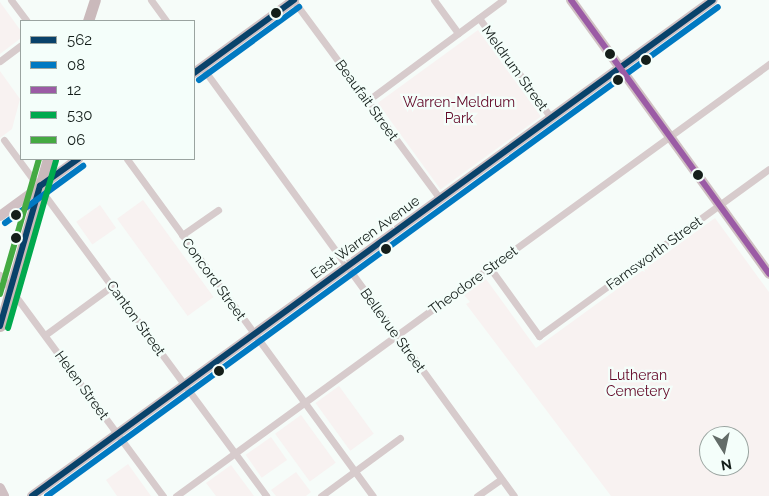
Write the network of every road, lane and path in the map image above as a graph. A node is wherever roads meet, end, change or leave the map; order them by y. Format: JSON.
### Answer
{"nodes":[{"id":1,"x":11,"y":0,"type":"edge"},
{"id":2,"x":94,"y":0,"type":"edge"},
{"id":3,"x":151,"y":0,"type":"edge"},
{"id":4,"x":294,"y":0,"type":"edge"},
{"id":5,"x":434,"y":0,"type":"edge"},
{"id":6,"x":503,"y":0,"type":"edge"},
{"id":7,"x":571,"y":0,"type":"edge"},
{"id":8,"x":713,"y":0,"type":"edge"},
{"id":9,"x":479,"y":18,"type":"junction"},
{"id":10,"x":26,"y":20,"type":"edge"},
{"id":11,"x":88,"y":20,"type":"edge"},
{"id":12,"x":165,"y":20,"type":"edge"},
{"id":13,"x":458,"y":33,"type":"junction"},
{"id":14,"x":20,"y":46,"type":"edge"},
{"id":15,"x":0,"y":61,"type":"edge"},
{"id":16,"x":769,"y":64,"type":"edge"},
{"id":17,"x":620,"y":68,"type":"junction"},
{"id":18,"x":198,"y":70,"type":"edge"},
{"id":19,"x":367,"y":100,"type":"junction"},
{"id":20,"x":551,"y":118,"type":"junction"},
{"id":21,"x":670,"y":136,"type":"junction"},
{"id":22,"x":4,"y":140,"type":"dead end"},
{"id":23,"x":48,"y":160,"type":"edge"},
{"id":24,"x":77,"y":160,"type":"edge"},
{"id":25,"x":128,"y":160,"type":"edge"},
{"id":26,"x":769,"y":169,"type":"edge"},
{"id":27,"x":40,"y":186,"type":"junction"},
{"id":28,"x":440,"y":199,"type":"junction"},
{"id":29,"x":720,"y":205,"type":"junction"},
{"id":30,"x":218,"y":210,"type":"dead end"},
{"id":31,"x":0,"y":216,"type":"edge"},
{"id":32,"x":182,"y":235,"type":"junction"},
{"id":33,"x":347,"y":267,"type":"junction"},
{"id":34,"x":490,"y":268,"type":"junction"},
{"id":35,"x":769,"y":274,"type":"edge"},
{"id":36,"x":0,"y":275,"type":"edge"},
{"id":37,"x":112,"y":286,"type":"junction"},
{"id":38,"x":11,"y":289,"type":"junction"},
{"id":39,"x":0,"y":326,"type":"edge"},
{"id":40,"x":45,"y":334,"type":"junction"},
{"id":41,"x":254,"y":335,"type":"junction"},
{"id":42,"x":397,"y":336,"type":"junction"},
{"id":43,"x":185,"y":385,"type":"junction"},
{"id":44,"x":305,"y":403,"type":"junction"},
{"id":45,"x":118,"y":434,"type":"junction"},
{"id":46,"x":400,"y":438,"type":"dead end"},
{"id":47,"x":235,"y":454,"type":"junction"},
{"id":48,"x":355,"y":471,"type":"junction"},
{"id":49,"x":501,"y":479,"type":"junction"},
{"id":50,"x":0,"y":489,"type":"edge"},
{"id":51,"x":4,"y":496,"type":"edge"},
{"id":52,"x":32,"y":496,"type":"edge"},
{"id":53,"x":163,"y":496,"type":"edge"},
{"id":54,"x":176,"y":496,"type":"edge"},
{"id":55,"x":266,"y":496,"type":"edge"},
{"id":56,"x":321,"y":496,"type":"edge"},
{"id":57,"x":373,"y":496,"type":"edge"},
{"id":58,"x":477,"y":496,"type":"edge"},
{"id":59,"x":514,"y":496,"type":"edge"}],
"edges":[{"from":1,"to":10,"type":"street"},
{"from":2,"to":11,"type":"main road"},
{"from":3,"to":12,"type":"street"},
{"from":4,"to":18,"type":"main road"},
{"from":4,"to":19,"type":"street","name":"Beaufait Street"},
{"from":5,"to":13,"type":"street","name":"Meldrum Street"},
{"from":6,"to":9,"type":"street"},
{"from":7,"to":17,"type":"main road"},
{"from":8,"to":17,"type":"main road","name":"East Warren Avenue"},
{"from":9,"to":13,"type":"street"},
{"from":9,"to":20,"type":"street","name":"Meldrum Street"},
{"from":13,"to":19,"type":"street"},
{"from":14,"to":15,"type":"street"},
{"from":16,"to":21,"type":"street","name":"Theodore Street"},
{"from":17,"to":20,"type":"main road","name":"East Warren Avenue"},
{"from":17,"to":21,"type":"main road"},
{"from":18,"to":33,"type":"street","name":"Bellevue Street"},
{"from":19,"to":28,"type":"street","name":"Beaufait Street"},
{"from":20,"to":28,"type":"main road","name":"East Warren Avenue"},
{"from":21,"to":29,"type":"main road"},
{"from":21,"to":34,"type":"street","name":"Theodore Street"},
{"from":22,"to":27,"type":"street","name":"Canton Street"},
{"from":23,"to":27,"type":"main road"},
{"from":24,"to":27,"type":"main road"},
{"from":25,"to":32,"type":"street","name":"Concord Street"},
{"from":26,"to":29,"type":"street","name":"Farnsworth Street"},
{"from":27,"to":31,"type":"main road"},
{"from":27,"to":37,"type":"street","name":"Canton Street"},
{"from":27,"to":38,"type":"main road"},
{"from":28,"to":33,"type":"main road","name":"East Warren Avenue"},
{"from":29,"to":34,"type":"street","name":"Farnsworth Street"},
{"from":29,"to":35,"type":"main road"},
{"from":30,"to":32,"type":"street"},
{"from":32,"to":41,"type":"street","name":"Concord Street"},
{"from":33,"to":41,"type":"main road","name":"East Warren Avenue"},
{"from":33,"to":42,"type":"street","name":"Bellevue Street"},
{"from":34,"to":42,"type":"street","name":"Theodore Street"},
{"from":36,"to":38,"type":"street","name":"Helen Street"},
{"from":37,"to":40,"type":"street"},
{"from":37,"to":43,"type":"street","name":"Canton Street"},
{"from":38,"to":39,"type":"main road"},
{"from":38,"to":40,"type":"street","name":"Helen Street"},
{"from":40,"to":45,"type":"street","name":"Helen Street"},
{"from":41,"to":43,"type":"main road","name":"East Warren Avenue"},
{"from":41,"to":44,"type":"street","name":"Concord Street"},
{"from":42,"to":44,"type":"street","name":"Theodore Street"},
{"from":42,"to":49,"type":"street","name":"Bellevue Street"},
{"from":43,"to":45,"type":"main road","name":"East Warren Avenue"},
{"from":43,"to":47,"type":"street","name":"Canton Street"},
{"from":44,"to":47,"type":"street","name":"Theodore Street"},
{"from":44,"to":48,"type":"street","name":"Concord Street"},
{"from":45,"to":52,"type":"main road","name":"East Warren Avenue"},
{"from":45,"to":53,"type":"street","name":"Helen Street"},
{"from":46,"to":48,"type":"street"},
{"from":47,"to":54,"type":"street","name":"Theodore Street"},
{"from":47,"to":55,"type":"street","name":"Canton Street"},
{"from":48,"to":56,"type":"street"},
{"from":48,"to":57,"type":"street","name":"Concord Street"},
{"from":49,"to":58,"type":"street"},
{"from":49,"to":59,"type":"street","name":"Bellevue Street"},
{"from":50,"to":51,"type":"main road"}]}
